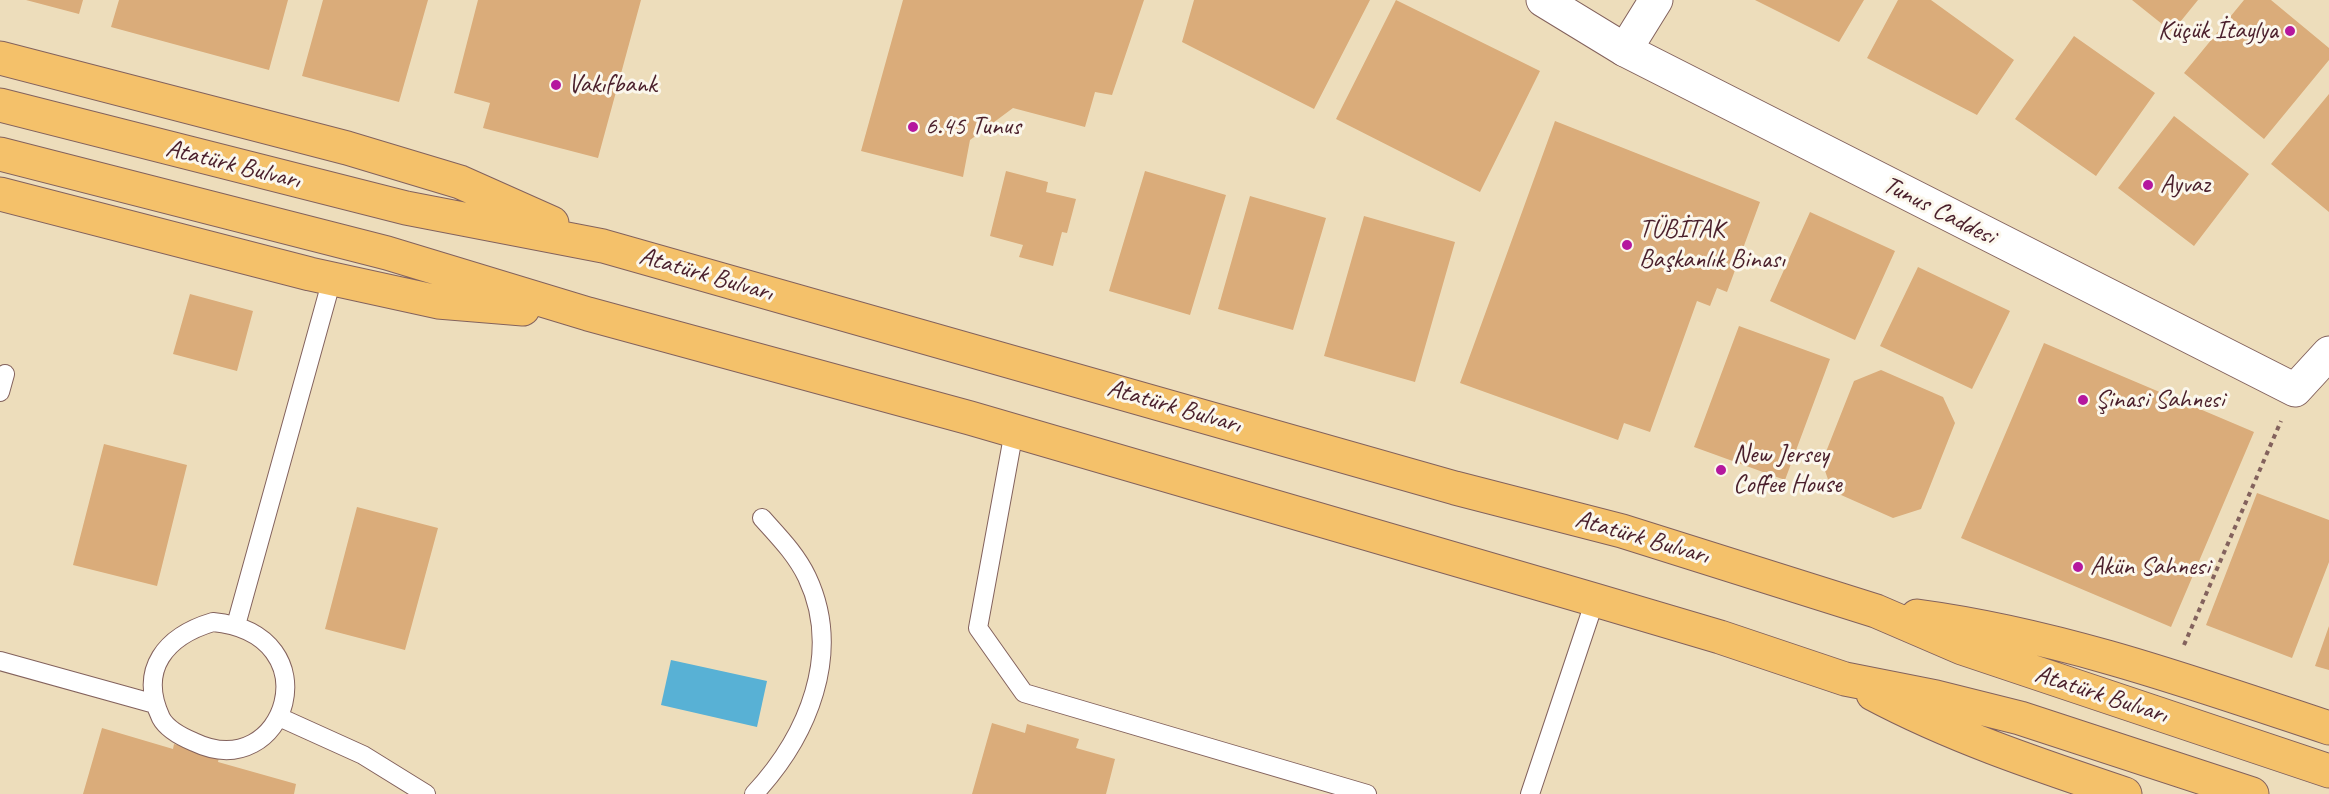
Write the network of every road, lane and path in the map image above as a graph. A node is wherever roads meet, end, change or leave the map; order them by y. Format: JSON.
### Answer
{"nodes":[{"id":1,"x":1543,"y":0,"type":"edge"},
{"id":2,"x":1656,"y":0,"type":"edge"},
{"id":3,"x":1625,"y":50,"type":"junction"},
{"id":4,"x":0,"y":58,"type":"edge"},
{"id":5,"x":0,"y":105,"type":"edge"},
{"id":6,"x":0,"y":154,"type":"edge"},
{"id":7,"x":0,"y":195,"type":"edge"},
{"id":8,"x":603,"y":246,"type":"junction"},
{"id":9,"x":332,"y":279,"type":"junction"},
{"id":10,"x":588,"y":314,"type":"junction"},
{"id":11,"x":2329,"y":353,"type":"edge"},
{"id":12,"x":2295,"y":390,"type":"junction"},
{"id":13,"x":1014,"y":431,"type":"junction"},
{"id":14,"x":762,"y":518,"type":"dead end"},
{"id":15,"x":1595,"y":600,"type":"junction"},
{"id":16,"x":1876,"y":611,"type":"junction"},
{"id":17,"x":236,"y":624,"type":"junction"},
{"id":18,"x":0,"y":662,"type":"edge"},
{"id":19,"x":2171,"y":676,"type":"junction"},
{"id":20,"x":1845,"y":679,"type":"junction"},
{"id":21,"x":155,"y":704,"type":"junction"},
{"id":22,"x":279,"y":717,"type":"junction"},
{"id":23,"x":2329,"y":728,"type":"edge"},
{"id":24,"x":2329,"y":771,"type":"edge"},
{"id":25,"x":1343,"y":790,"type":"edge"},
{"id":26,"x":426,"y":794,"type":"edge"},
{"id":27,"x":754,"y":794,"type":"edge"},
{"id":28,"x":1367,"y":794,"type":"edge"},
{"id":29,"x":1530,"y":794,"type":"edge"},
{"id":30,"x":2125,"y":794,"type":"edge"},
{"id":31,"x":2252,"y":794,"type":"edge"}],
"edges":[{"from":1,"to":3,"type":"street","name":"Tunus Caddesi"},
{"from":2,"to":3,"type":"street"},
{"from":3,"to":12,"type":"street","name":"Tunus Caddesi"},
{"from":4,"to":8,"type":"main road"},
{"from":5,"to":8,"type":"main road","name":"Atatürk Bulvarı"},
{"from":6,"to":10,"type":"main road","name":"Atatürk Bulvarı"},
{"from":7,"to":9,"type":"main road"},
{"from":8,"to":16,"type":"main road","name":"Atatürk Bulvarı"},
{"from":9,"to":10,"type":"main road"},
{"from":9,"to":17,"type":"lane"},
{"from":10,"to":13,"type":"main road","name":"Atatürk Bulvarı"},
{"from":11,"to":12,"type":"street"},
{"from":12,"to":19,"type":"path"},
{"from":13,"to":15,"type":"main road","name":"Atatürk Bulvarı"},
{"from":13,"to":25,"type":"lane"},
{"from":14,"to":27,"type":"lane"},
{"from":15,"to":20,"type":"main road","name":"Atatürk Bulvarı"},
{"from":15,"to":29,"type":"lane"},
{"from":16,"to":19,"type":"main road"},
{"from":16,"to":24,"type":"main road","name":"Atatürk Bulvarı"},
{"from":17,"to":21,"type":"lane"},
{"from":17,"to":22,"type":"lane"},
{"from":18,"to":21,"type":"lane"},
{"from":19,"to":23,"type":"main road"},
{"from":20,"to":30,"type":"main road"},
{"from":20,"to":31,"type":"main road"},
{"from":21,"to":22,"type":"lane"},
{"from":22,"to":26,"type":"lane"},
{"from":25,"to":28,"type":"lane"}]}
